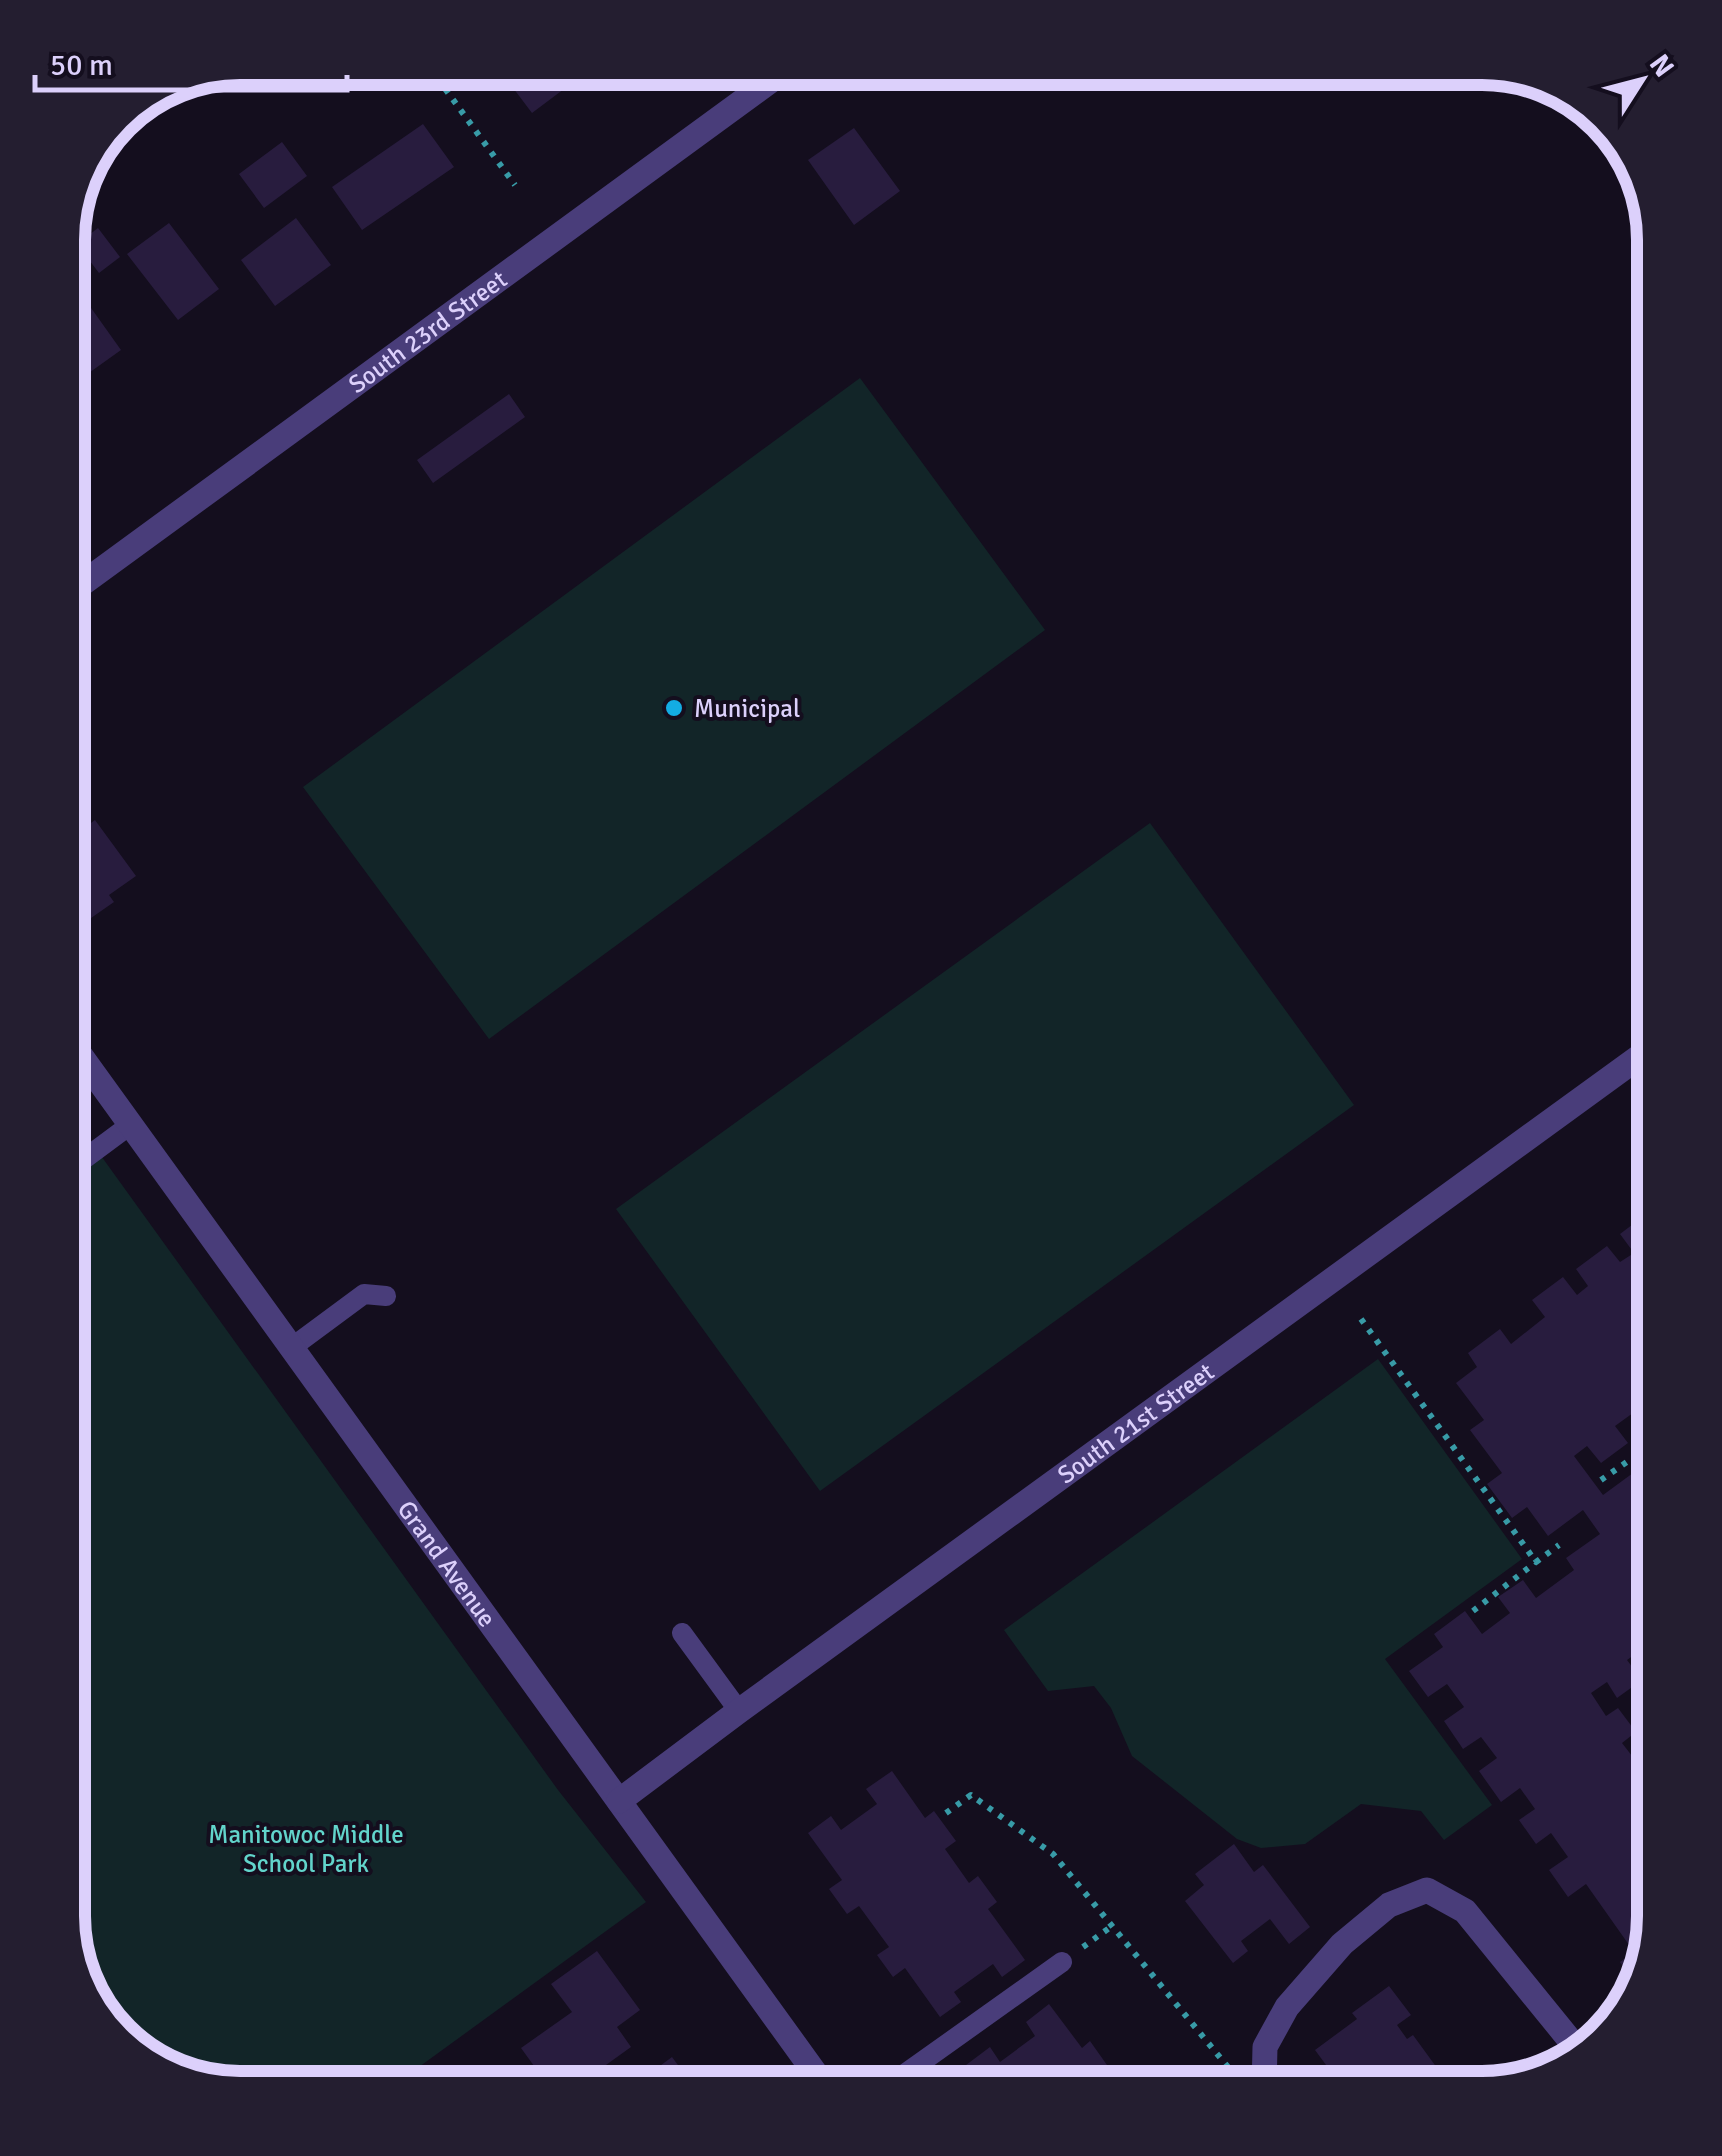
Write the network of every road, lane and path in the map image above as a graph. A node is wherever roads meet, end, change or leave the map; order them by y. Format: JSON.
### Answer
{"nodes":[{"id":1,"x":442,"y":85,"type":"edge"},
{"id":2,"x":765,"y":85,"type":"edge"},
{"id":3,"x":516,"y":185,"type":"dead end"},
{"id":4,"x":85,"y":582,"type":"edge"},
{"id":5,"x":1637,"y":1058,"type":"edge"},
{"id":6,"x":85,"y":1062,"type":"edge"},
{"id":7,"x":130,"y":1125,"type":"junction"},
{"id":8,"x":85,"y":1158,"type":"edge"},
{"id":9,"x":386,"y":1296,"type":"dead end"},
{"id":10,"x":1361,"y":1318,"type":"dead end"},
{"id":11,"x":291,"y":1348,"type":"junction"},
{"id":12,"x":1637,"y":1454,"type":"edge"},
{"id":13,"x":1601,"y":1480,"type":"dead end"},
{"id":14,"x":1559,"y":1545,"type":"dead end"},
{"id":15,"x":1536,"y":1562,"type":"junction"},
{"id":16,"x":1473,"y":1612,"type":"dead end"},
{"id":17,"x":682,"y":1632,"type":"dead end"},
{"id":18,"x":738,"y":1711,"type":"junction"},
{"id":19,"x":619,"y":1801,"type":"junction"},
{"id":20,"x":946,"y":1813,"type":"dead end"},
{"id":21,"x":1062,"y":1962,"type":"dead end"},
{"id":22,"x":1572,"y":2042,"type":"edge"},
{"id":23,"x":814,"y":2071,"type":"edge"},
{"id":24,"x":909,"y":2071,"type":"edge"},
{"id":25,"x":1231,"y":2071,"type":"edge"},
{"id":26,"x":1264,"y":2071,"type":"edge"}],
"edges":[{"from":1,"to":3,"type":"path"},
{"from":2,"to":4,"type":"street","name":"South 23rd Street"},
{"from":5,"to":18,"type":"street","name":"South 21st Street"},
{"from":6,"to":7,"type":"street","name":"Grand Avenue"},
{"from":7,"to":8,"type":"lane"},
{"from":7,"to":11,"type":"street","name":"Grand Avenue"},
{"from":9,"to":11,"type":"lane"},
{"from":10,"to":15,"type":"path"},
{"from":11,"to":19,"type":"street","name":"Grand Avenue"},
{"from":12,"to":13,"type":"path"},
{"from":14,"to":15,"type":"path"},
{"from":15,"to":16,"type":"path"},
{"from":17,"to":18,"type":"lane"},
{"from":18,"to":19,"type":"street","name":"South 21st Street"},
{"from":19,"to":23,"type":"street","name":"Grand Avenue"},
{"from":20,"to":25,"type":"path"},
{"from":21,"to":24,"type":"lane"},
{"from":22,"to":26,"type":"street"}]}
